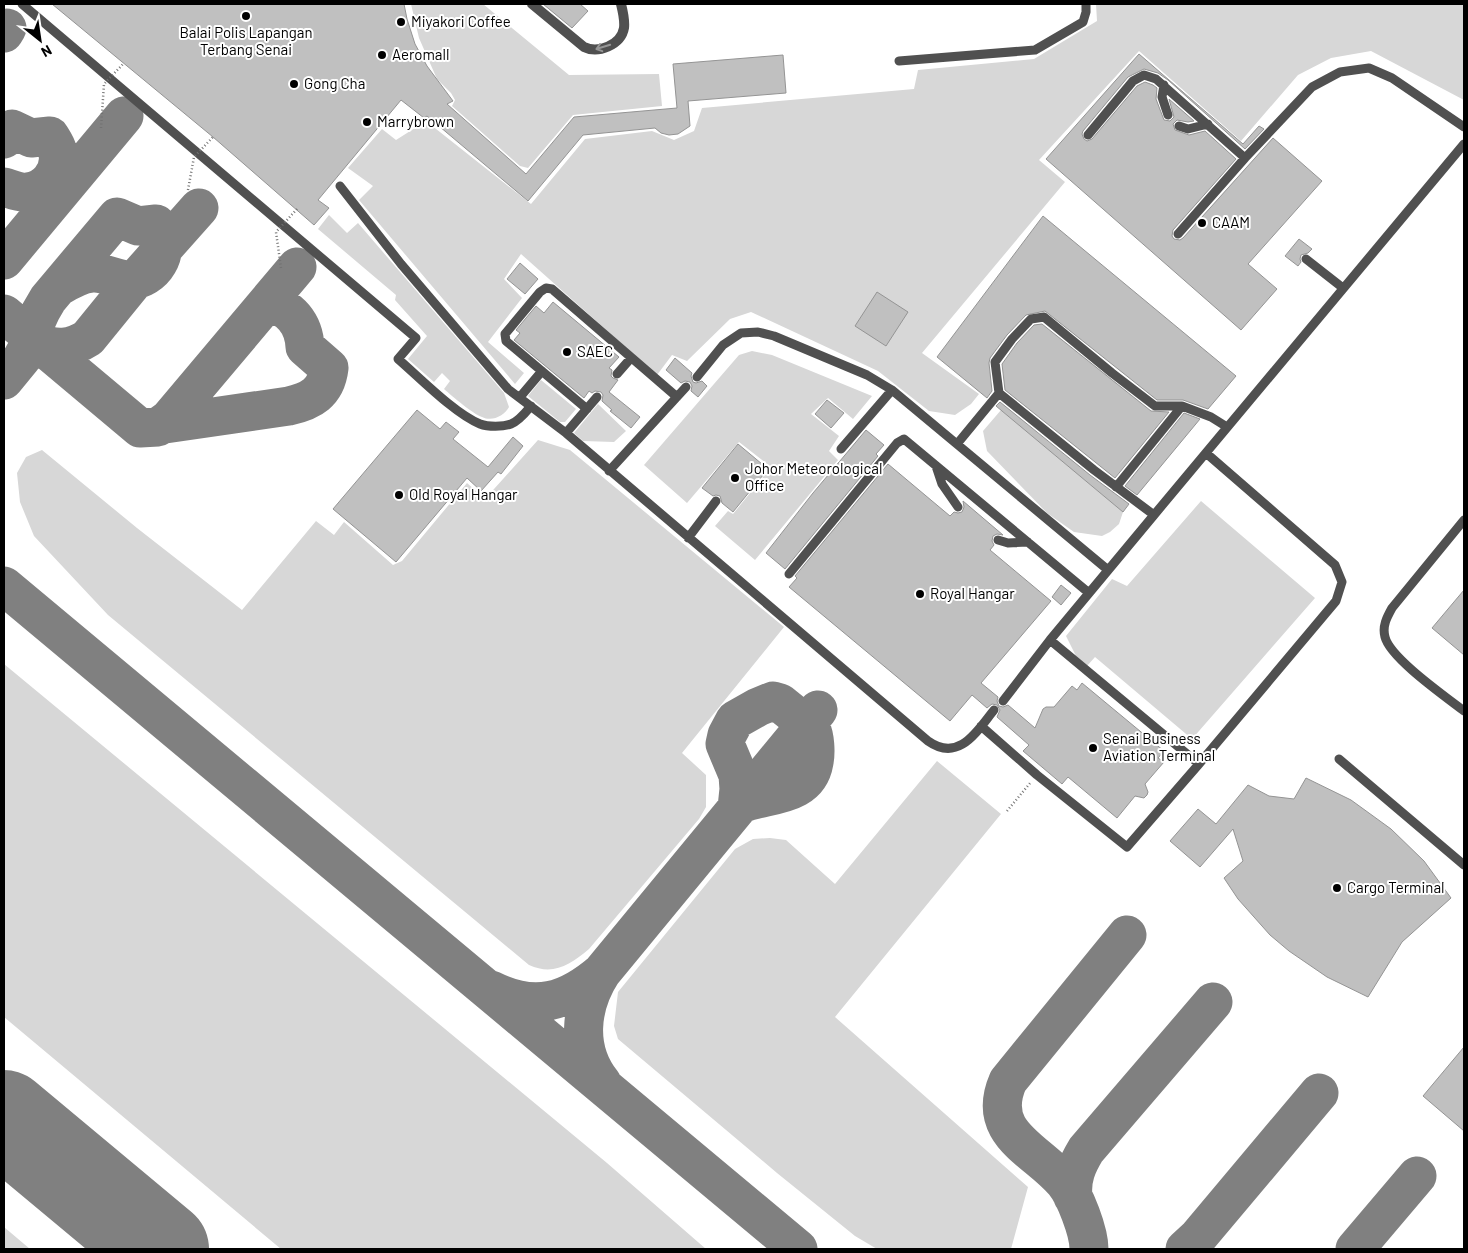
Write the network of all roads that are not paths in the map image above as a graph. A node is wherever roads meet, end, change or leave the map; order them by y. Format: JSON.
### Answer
{"nodes":[{"id":1,"x":22,"y":4,"type":"edge"},
{"id":2,"x":532,"y":4,"type":"edge"},
{"id":3,"x":621,"y":4,"type":"edge"},
{"id":4,"x":1086,"y":4,"type":"edge"},
{"id":5,"x":899,"y":61,"type":"dead end"},
{"id":6,"x":1164,"y":86,"type":"junction"},
{"id":7,"x":1168,"y":115,"type":"dead end"},
{"id":8,"x":1208,"y":124,"type":"junction"},
{"id":9,"x":1180,"y":126,"type":"dead end"},
{"id":10,"x":1464,"y":127,"type":"edge"},
{"id":11,"x":1088,"y":135,"type":"dead end"},
{"id":12,"x":1464,"y":144,"type":"edge"},
{"id":13,"x":1246,"y":158,"type":"junction"},
{"id":14,"x":340,"y":186,"type":"dead end"},
{"id":15,"x":1178,"y":234,"type":"dead end"},
{"id":16,"x":1306,"y":259,"type":"dead end"},
{"id":17,"x":1343,"y":288,"type":"junction"},
{"id":18,"x":632,"y":358,"type":"junction"},
{"id":19,"x":542,"y":371,"type":"junction"},
{"id":20,"x":617,"y":374,"type":"dead end"},
{"id":21,"x":697,"y":377,"type":"dead end"},
{"id":22,"x":686,"y":387,"type":"dead end"},
{"id":23,"x":892,"y":390,"type":"junction"},
{"id":24,"x":999,"y":393,"type":"junction"},
{"id":25,"x":520,"y":397,"type":"junction"},
{"id":26,"x":676,"y":397,"type":"junction"},
{"id":27,"x":597,"y":398,"type":"dead end"},
{"id":28,"x":531,"y":406,"type":"junction"},
{"id":29,"x":1182,"y":406,"type":"junction"},
{"id":30,"x":587,"y":409,"type":"junction"},
{"id":31,"x":1227,"y":427,"type":"junction"},
{"id":32,"x":566,"y":433,"type":"junction"},
{"id":33,"x":957,"y":444,"type":"junction"},
{"id":34,"x":841,"y":449,"type":"dead end"},
{"id":35,"x":1206,"y":453,"type":"junction"},
{"id":36,"x":936,"y":464,"type":"junction"},
{"id":37,"x":609,"y":471,"type":"junction"},
{"id":38,"x":1116,"y":487,"type":"junction"},
{"id":39,"x":716,"y":501,"type":"dead end"},
{"id":40,"x":958,"y":507,"type":"dead end"},
{"id":41,"x":1154,"y":515,"type":"junction"},
{"id":42,"x":1464,"y":520,"type":"edge"},
{"id":43,"x":688,"y":538,"type":"junction"},
{"id":44,"x":998,"y":540,"type":"dead end"},
{"id":45,"x":1028,"y":542,"type":"junction"},
{"id":46,"x":1108,"y":570,"type":"junction"},
{"id":47,"x":789,"y":574,"type":"dead end"},
{"id":48,"x":1089,"y":593,"type":"junction"},
{"id":49,"x":1050,"y":640,"type":"junction"},
{"id":50,"x":1003,"y":701,"type":"dead end"},
{"id":51,"x":994,"y":710,"type":"dead end"},
{"id":52,"x":1464,"y":711,"type":"edge"},
{"id":53,"x":981,"y":726,"type":"junction"},
{"id":54,"x":1339,"y":759,"type":"dead end"},
{"id":55,"x":1199,"y":764,"type":"junction"},
{"id":56,"x":1464,"y":865,"type":"edge"}],
"edges":[{"from":1,"to":28,"type":"lane"},
{"from":3,"to":2,"type":"street","one_way":true},
{"from":4,"to":5,"type":"lane"},
{"from":6,"to":7,"type":"lane"},
{"from":6,"to":8,"type":"lane"},
{"from":6,"to":11,"type":"lane"},
{"from":8,"to":9,"type":"lane"},
{"from":8,"to":13,"type":"lane"},
{"from":10,"to":13,"type":"lane"},
{"from":12,"to":17,"type":"lane"},
{"from":13,"to":15,"type":"lane"},
{"from":14,"to":25,"type":"lane"},
{"from":16,"to":17,"type":"lane"},
{"from":17,"to":31,"type":"lane"},
{"from":18,"to":19,"type":"lane"},
{"from":18,"to":20,"type":"lane"},
{"from":18,"to":26,"type":"lane"},
{"from":19,"to":25,"type":"lane"},
{"from":19,"to":30,"type":"lane"},
{"from":21,"to":23,"type":"lane"},
{"from":22,"to":26,"type":"lane"},
{"from":23,"to":33,"type":"lane"},
{"from":23,"to":34,"type":"lane"},
{"from":24,"to":29,"type":"lane"},
{"from":24,"to":33,"type":"lane"},
{"from":24,"to":38,"type":"lane"},
{"from":25,"to":28,"type":"lane"},
{"from":26,"to":37,"type":"lane"},
{"from":27,"to":30,"type":"lane"},
{"from":28,"to":32,"type":"lane"},
{"from":29,"to":31,"type":"lane"},
{"from":29,"to":38,"type":"lane"},
{"from":30,"to":32,"type":"lane"},
{"from":31,"to":35,"type":"lane"},
{"from":32,"to":37,"type":"lane"},
{"from":33,"to":46,"type":"lane"},
{"from":35,"to":41,"type":"lane"},
{"from":35,"to":55,"type":"lane"},
{"from":36,"to":40,"type":"lane"},
{"from":36,"to":45,"type":"lane"},
{"from":36,"to":47,"type":"lane"},
{"from":37,"to":43,"type":"lane"},
{"from":38,"to":41,"type":"lane"},
{"from":39,"to":43,"type":"lane"},
{"from":41,"to":46,"type":"lane"},
{"from":42,"to":52,"type":"lane"},
{"from":43,"to":53,"type":"lane"},
{"from":44,"to":45,"type":"lane"},
{"from":45,"to":48,"type":"lane"},
{"from":46,"to":48,"type":"lane"},
{"from":48,"to":49,"type":"lane"},
{"from":49,"to":50,"type":"lane"},
{"from":49,"to":55,"type":"lane"},
{"from":51,"to":53,"type":"lane"},
{"from":53,"to":55,"type":"lane"},
{"from":54,"to":56,"type":"lane"}]}
